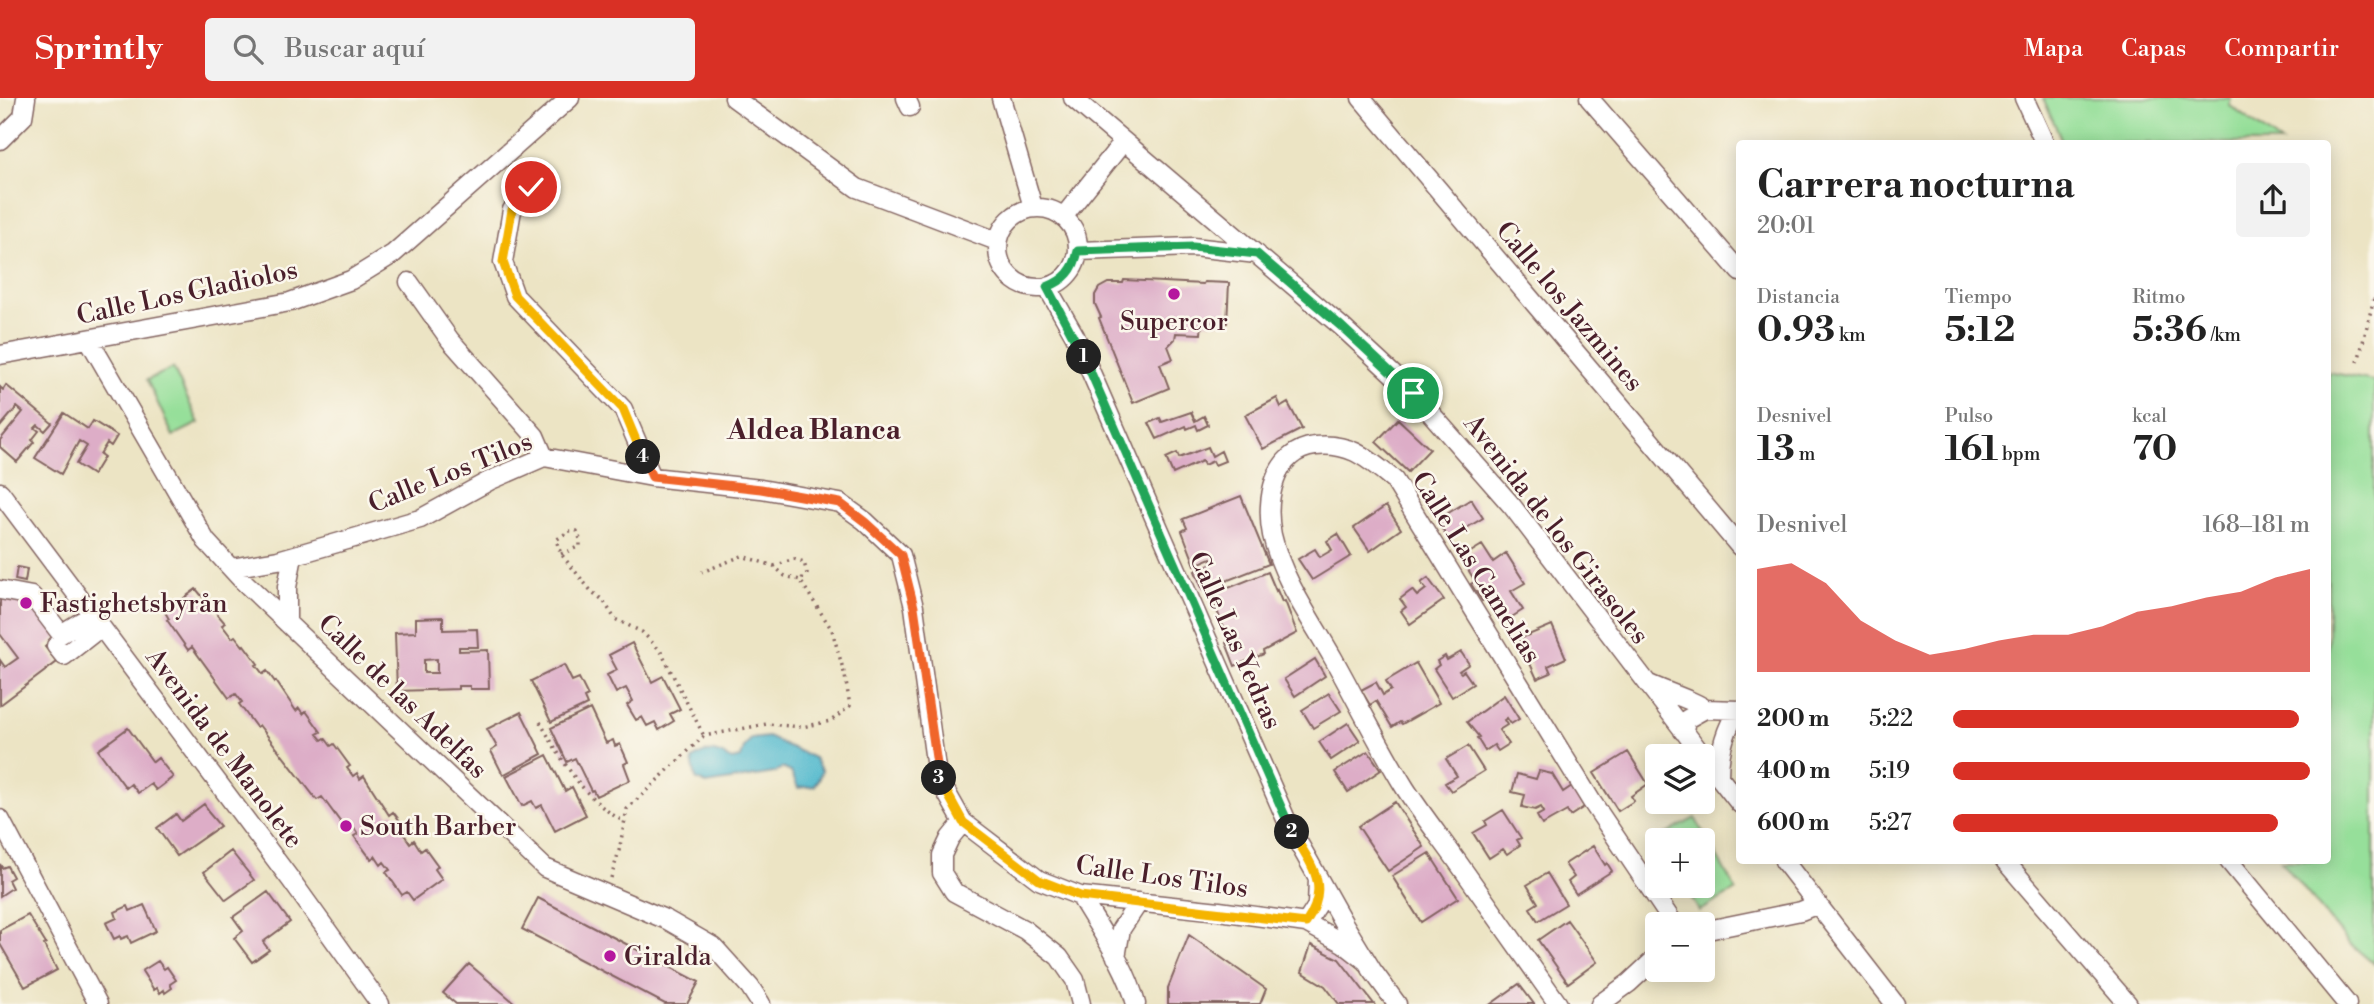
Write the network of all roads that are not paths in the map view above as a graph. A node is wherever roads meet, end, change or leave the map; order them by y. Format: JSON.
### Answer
{"nodes":[{"id":1,"x":26,"y":98,"type":"edge"},
{"id":2,"x":570,"y":98,"type":"edge"},
{"id":3,"x":734,"y":98,"type":"edge"},
{"id":4,"x":1001,"y":98,"type":"edge"},
{"id":5,"x":1073,"y":98,"type":"edge"},
{"id":6,"x":1361,"y":98,"type":"edge"},
{"id":7,"x":1589,"y":98,"type":"edge"},
{"id":8,"x":2024,"y":98,"type":"edge"},
{"id":9,"x":0,"y":140,"type":"edge"},
{"id":10,"x":2043,"y":140,"type":"edge"},
{"id":11,"x":1123,"y":142,"type":"junction"},
{"id":12,"x":531,"y":187,"type":"dead end"},
{"id":13,"x":1033,"y":207,"type":"junction"},
{"id":14,"x":1064,"y":216,"type":"junction"},
{"id":15,"x":998,"y":241,"type":"junction"},
{"id":16,"x":1078,"y":251,"type":"junction"},
{"id":17,"x":1257,"y":254,"type":"junction"},
{"id":18,"x":1736,"y":267,"type":"edge"},
{"id":19,"x":409,"y":282,"type":"dead end"},
{"id":20,"x":1047,"y":287,"type":"junction"},
{"id":21,"x":89,"y":340,"type":"junction"},
{"id":22,"x":0,"y":355,"type":"edge"},
{"id":23,"x":544,"y":457,"type":"junction"},
{"id":24,"x":652,"y":477,"type":"junction"},
{"id":25,"x":0,"y":492,"type":"edge"},
{"id":26,"x":1736,"y":542,"type":"edge"},
{"id":27,"x":293,"y":556,"type":"junction"},
{"id":28,"x":231,"y":568,"type":"junction"},
{"id":29,"x":0,"y":590,"type":"edge"},
{"id":30,"x":97,"y":621,"type":"junction"},
{"id":31,"x":287,"y":623,"type":"junction"},
{"id":32,"x":56,"y":646,"type":"dead end"},
{"id":33,"x":1644,"y":682,"type":"junction"},
{"id":34,"x":1706,"y":709,"type":"junction"},
{"id":35,"x":1736,"y":715,"type":"edge"},
{"id":36,"x":1686,"y":735,"type":"junction"},
{"id":37,"x":1693,"y":744,"type":"edge"},
{"id":38,"x":1715,"y":772,"type":"edge"},
{"id":39,"x":1718,"y":776,"type":"junction"},
{"id":40,"x":1736,"y":799,"type":"edge"},
{"id":41,"x":0,"y":819,"type":"edge"},
{"id":42,"x":963,"y":822,"type":"junction"},
{"id":43,"x":1786,"y":864,"type":"edge"},
{"id":44,"x":2008,"y":864,"type":"edge"},
{"id":45,"x":2231,"y":864,"type":"edge"},
{"id":46,"x":1318,"y":878,"type":"junction"},
{"id":47,"x":1080,"y":896,"type":"junction"},
{"id":48,"x":1139,"y":902,"type":"junction"},
{"id":49,"x":1818,"y":904,"type":"junction"},
{"id":50,"x":1666,"y":912,"type":"edge"},
{"id":51,"x":1306,"y":923,"type":"junction"},
{"id":52,"x":1715,"y":929,"type":"edge"},
{"id":53,"x":1116,"y":957,"type":"junction"},
{"id":54,"x":1366,"y":961,"type":"junction"},
{"id":55,"x":1645,"y":968,"type":"edge"},
{"id":56,"x":98,"y":1004,"type":"edge"},
{"id":57,"x":380,"y":1004,"type":"edge"},
{"id":58,"x":761,"y":1004,"type":"edge"},
{"id":59,"x":1081,"y":1004,"type":"edge"},
{"id":60,"x":1136,"y":1004,"type":"edge"},
{"id":61,"x":1397,"y":1004,"type":"edge"},
{"id":62,"x":1558,"y":1004,"type":"edge"},
{"id":63,"x":1600,"y":1004,"type":"edge"},
{"id":64,"x":1895,"y":1004,"type":"edge"},
{"id":65,"x":2128,"y":1004,"type":"edge"},
{"id":66,"x":2347,"y":1004,"type":"edge"}],
"edges":[{"from":1,"to":9,"type":"street"},
{"from":2,"to":21,"type":"street","name":"Calle Los Gladiolos"},
{"from":3,"to":15,"type":"street"},
{"from":4,"to":13,"type":"street"},
{"from":5,"to":11,"type":"street","name":"Avenida de los Girasoles"},
{"from":6,"to":26,"type":"street","name":"Calle los Jazmines"},
{"from":7,"to":18,"type":"street"},
{"from":8,"to":10,"type":"street"},
{"from":11,"to":14,"type":"street"},
{"from":11,"to":17,"type":"street","name":"Avenida de los Girasoles"},
{"from":12,"to":24,"type":"street"},
{"from":13,"to":14,"type":"street"},
{"from":13,"to":15,"type":"street"},
{"from":14,"to":16,"type":"street"},
{"from":15,"to":20,"type":"street"},
{"from":16,"to":17,"type":"street"},
{"from":16,"to":20,"type":"street"},
{"from":17,"to":33,"type":"street","name":"Avenida de los Girasoles"},
{"from":19,"to":23,"type":"street"},
{"from":20,"to":46,"type":"street","name":"Calle Las Yedras"},
{"from":21,"to":22,"type":"street","name":"Calle Los Gladiolos"},
{"from":21,"to":28,"type":"street","name":"Calle de las Adelfas"},
{"from":23,"to":24,"type":"street","name":"Calle Los Tilos"},
{"from":23,"to":27,"type":"street","name":"Calle Los Tilos"},
{"from":24,"to":42,"type":"street","name":"Calle Los Tilos"},
{"from":25,"to":30,"type":"street","name":"Avenida de Manolete"},
{"from":27,"to":28,"type":"street","name":"Calle Los Tilos"},
{"from":27,"to":31,"type":"street"},
{"from":28,"to":31,"type":"street","name":"Calle de las Adelfas"},
{"from":29,"to":30,"type":"street"},
{"from":30,"to":32,"type":"street"},
{"from":30,"to":57,"type":"street","name":"Avenida de Manolete"},
{"from":31,"to":58,"type":"street","name":"Calle de las Adelfas"},
{"from":33,"to":34,"type":"street"},
{"from":33,"to":36,"type":"street","name":"Avenida de los Girasoles"},
{"from":34,"to":35,"type":"street"},
{"from":34,"to":36,"type":"street"},
{"from":35,"to":36,"type":"street"},
{"from":35,"to":39,"type":"street"},
{"from":36,"to":37,"type":"street","name":"Avenida de los Girasoles"},
{"from":38,"to":39,"type":"street","name":"Avenida de los Girasoles"},
{"from":39,"to":40,"type":"street","name":"Avenida de los Girasoles"},
{"from":41,"to":56,"type":"street"},
{"from":42,"to":47,"type":"street","name":"Calle Los Tilos"},
{"from":42,"to":59,"type":"street"},
{"from":43,"to":49,"type":"street"},
{"from":44,"to":65,"type":"street"},
{"from":45,"to":66,"type":"street"},
{"from":46,"to":51,"type":"street"},
{"from":46,"to":54,"type":"street","name":"Calle Las Yedras"},
{"from":47,"to":48,"type":"street","name":"Calle Los Tilos"},
{"from":47,"to":53,"type":"street"},
{"from":48,"to":51,"type":"street","name":"Calle Los Tilos"},
{"from":48,"to":53,"type":"street"},
{"from":49,"to":52,"type":"street"},
{"from":49,"to":64,"type":"street"},
{"from":50,"to":62,"type":"street","name":"Calle Las Camelias"},
{"from":51,"to":54,"type":"street","name":"Calle Los Tilos"},
{"from":53,"to":60,"type":"street"},
{"from":54,"to":61,"type":"street","name":"Calle Las Yedras"},
{"from":55,"to":63,"type":"street"}]}
